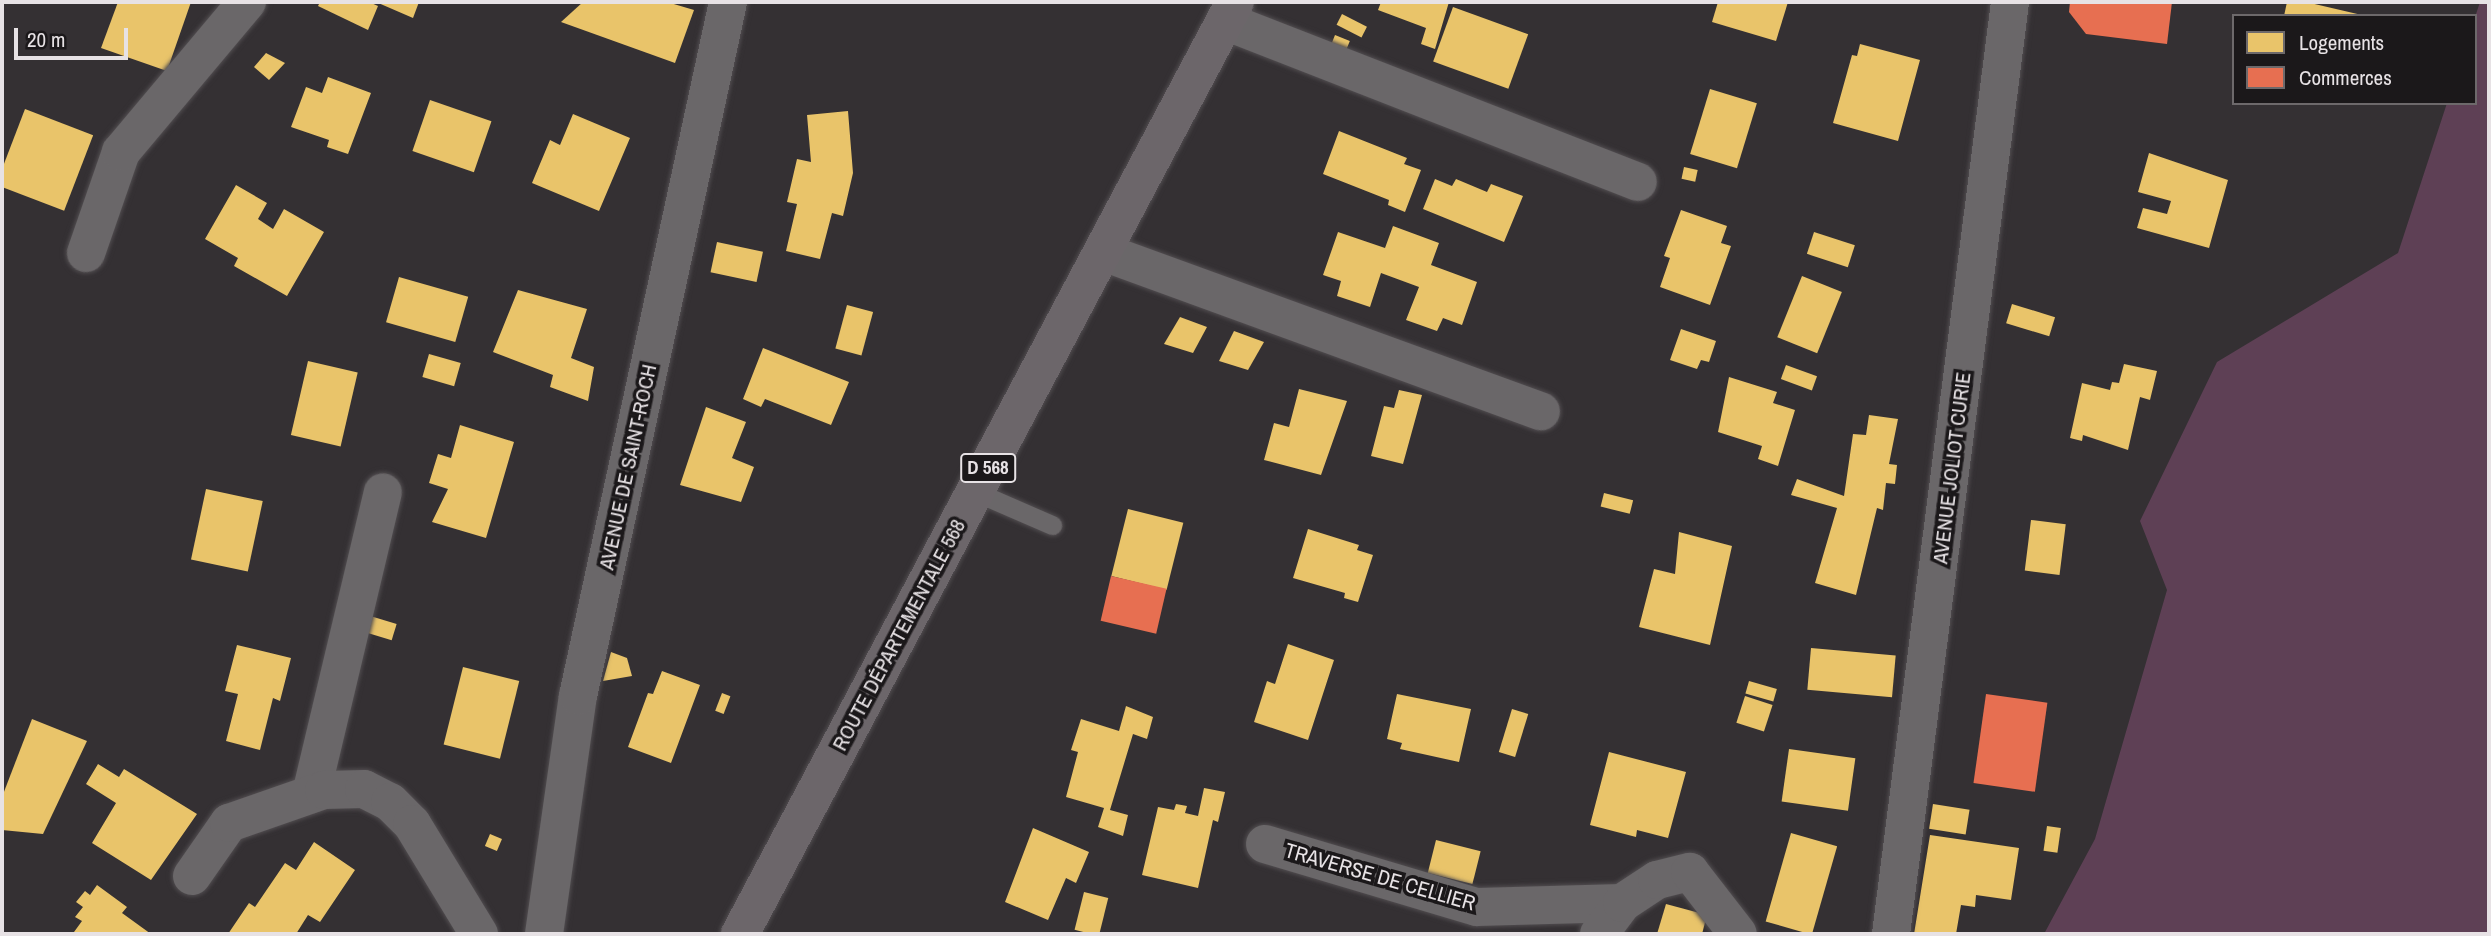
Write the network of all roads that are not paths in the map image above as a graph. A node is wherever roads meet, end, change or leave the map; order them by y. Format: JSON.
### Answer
{"nodes":[{"id":1,"x":247,"y":2,"type":"edge"},
{"id":2,"x":729,"y":2,"type":"edge"},
{"id":3,"x":2010,"y":2,"type":"edge"},
{"id":4,"x":1230,"y":11,"type":"edge"},
{"id":5,"x":1638,"y":182,"type":"dead end"},
{"id":6,"x":1103,"y":252,"type":"junction"},
{"id":7,"x":86,"y":253,"type":"dead end"},
{"id":8,"x":1541,"y":411,"type":"dead end"},
{"id":9,"x":383,"y":492,"type":"dead end"},
{"id":10,"x":976,"y":492,"type":"junction"},
{"id":11,"x":1052,"y":525,"type":"dead end"},
{"id":12,"x":311,"y":794,"type":"junction"},
{"id":13,"x":1265,"y":844,"type":"dead end"},
{"id":14,"x":192,"y":876,"type":"dead end"},
{"id":15,"x":1622,"y":903,"type":"junction"},
{"id":16,"x":479,"y":934,"type":"edge"},
{"id":17,"x":544,"y":934,"type":"edge"},
{"id":18,"x":740,"y":934,"type":"edge"},
{"id":19,"x":1599,"y":934,"type":"edge"},
{"id":20,"x":1738,"y":934,"type":"edge"},
{"id":21,"x":1891,"y":934,"type":"edge"}],
"edges":[{"from":1,"to":7,"type":"street"},
{"from":2,"to":17,"type":"street","name":"AVENUE DE SAINT-ROCH"},
{"from":3,"to":21,"type":"street","name":"AVENUE JOLIOT CURIE"},
{"from":4,"to":5,"type":"street"},
{"from":4,"to":6,"type":"main road","name":"ROUTE DÉPARTEMENTALE 568","number":"D 568"},
{"from":6,"to":8,"type":"street"},
{"from":6,"to":10,"type":"main road","name":"ROUTE DÉPARTEMENTALE 568","number":"D 568"},
{"from":9,"to":12,"type":"street"},
{"from":10,"to":11,"type":"lane"},
{"from":10,"to":18,"type":"main road","name":"ROUTE DÉPARTEMENTALE 568","number":"D 568"},
{"from":12,"to":14,"type":"street"},
{"from":12,"to":16,"type":"street"},
{"from":13,"to":15,"type":"street","name":"TRAVERSE DE CELLIER"},
{"from":15,"to":19,"type":"street"},
{"from":15,"to":20,"type":"street"}]}
